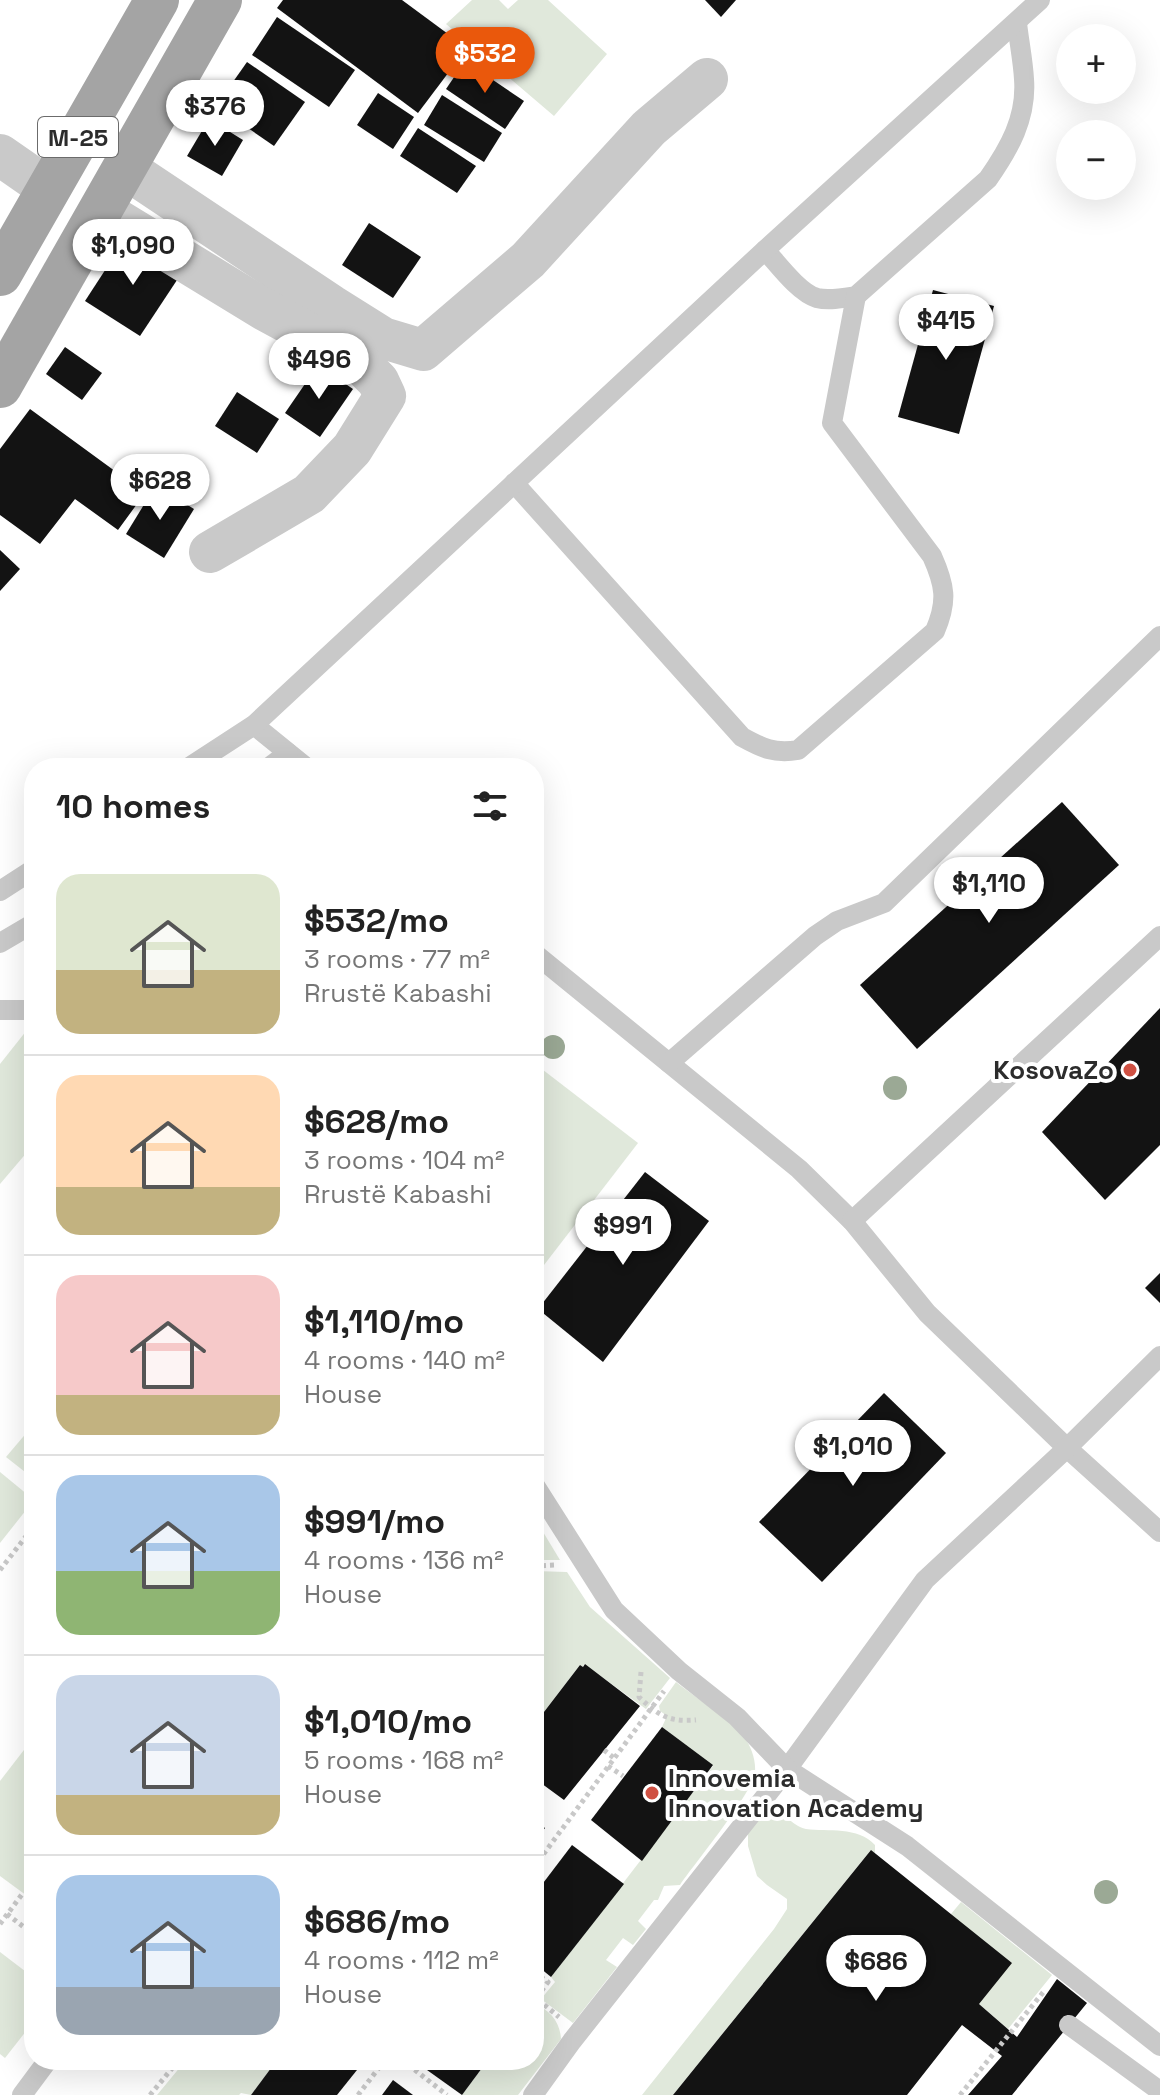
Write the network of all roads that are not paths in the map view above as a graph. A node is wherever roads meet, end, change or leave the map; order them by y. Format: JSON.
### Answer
{"nodes":[{"id":1,"x":220,"y":0,"type":"edge"},
{"id":2,"x":1040,"y":0,"type":"edge"},
{"id":3,"x":151,"y":2,"type":"edge"},
{"id":4,"x":1017,"y":23,"type":"junction"},
{"id":5,"x":707,"y":79,"type":"dead end"},
{"id":6,"x":0,"y":155,"type":"edge"},
{"id":7,"x":125,"y":168,"type":"junction"},
{"id":8,"x":49,"y":189,"type":"junction"},
{"id":9,"x":101,"y":210,"type":"junction"},
{"id":10,"x":765,"y":250,"type":"junction"},
{"id":11,"x":0,"y":274,"type":"edge"},
{"id":12,"x":856,"y":296,"type":"junction"},
{"id":13,"x":0,"y":386,"type":"edge"},
{"id":14,"x":514,"y":483,"type":"junction"},
{"id":15,"x":210,"y":552,"type":"dead end"},
{"id":16,"x":1160,"y":636,"type":"edge"},
{"id":17,"x":254,"y":725,"type":"junction"},
{"id":18,"x":288,"y":753,"type":"junction"},
{"id":19,"x":203,"y":758,"type":"edge"},
{"id":20,"x":281,"y":758,"type":"edge"},
{"id":21,"x":294,"y":758,"type":"edge"},
{"id":22,"x":24,"y":875,"type":"edge"},
{"id":23,"x":0,"y":891,"type":"edge"},
{"id":24,"x":24,"y":929,"type":"edge"},
{"id":25,"x":1160,"y":936,"type":"edge"},
{"id":26,"x":0,"y":943,"type":"edge"},
{"id":27,"x":544,"y":961,"type":"edge"},
{"id":28,"x":0,"y":1010,"type":"edge"},
{"id":29,"x":24,"y":1010,"type":"edge"},
{"id":30,"x":669,"y":1063,"type":"junction"},
{"id":31,"x":852,"y":1221,"type":"junction"},
{"id":32,"x":1160,"y":1356,"type":"edge"},
{"id":33,"x":1067,"y":1448,"type":"junction"},
{"id":34,"x":544,"y":1500,"type":"edge"},
{"id":35,"x":1160,"y":1532,"type":"edge"},
{"id":36,"x":787,"y":1769,"type":"junction"},
{"id":37,"x":1069,"y":2025,"type":"dead end"},
{"id":38,"x":1160,"y":2046,"type":"edge"},
{"id":39,"x":41,"y":2070,"type":"edge"},
{"id":40,"x":1160,"y":2091,"type":"edge"},
{"id":41,"x":22,"y":2095,"type":"edge"},
{"id":42,"x":533,"y":2095,"type":"edge"}],
"edges":[{"from":1,"to":7,"type":"main road","number":"M-25"},
{"from":2,"to":4,"type":"lane"},
{"from":3,"to":8,"type":"main road","number":"M-25"},
{"from":4,"to":10,"type":"lane"},
{"from":4,"to":12,"type":"lane"},
{"from":5,"to":7,"type":"street"},
{"from":6,"to":8,"type":"street"},
{"from":7,"to":9,"type":"main road","number":"M-25"},
{"from":8,"to":11,"type":"main road","number":"M-25"},
{"from":9,"to":13,"type":"main road","number":"M-25"},
{"from":9,"to":15,"type":"street"},
{"from":10,"to":12,"type":"lane"},
{"from":10,"to":14,"type":"lane"},
{"from":12,"to":14,"type":"lane"},
{"from":14,"to":17,"type":"lane"},
{"from":16,"to":30,"type":"lane"},
{"from":17,"to":18,"type":"lane"},
{"from":17,"to":19,"type":"lane"},
{"from":18,"to":20,"type":"lane"},
{"from":18,"to":21,"type":"lane"},
{"from":22,"to":23,"type":"lane"},
{"from":24,"to":26,"type":"lane"},
{"from":25,"to":31,"type":"lane"},
{"from":27,"to":30,"type":"lane"},
{"from":28,"to":29,"type":"lane"},
{"from":30,"to":31,"type":"lane"},
{"from":31,"to":33,"type":"lane"},
{"from":32,"to":33,"type":"lane"},
{"from":33,"to":35,"type":"lane"},
{"from":33,"to":36,"type":"lane"},
{"from":34,"to":36,"type":"lane"},
{"from":36,"to":38,"type":"lane"},
{"from":36,"to":42,"type":"lane"},
{"from":37,"to":40,"type":"lane"},
{"from":39,"to":41,"type":"lane"}]}
